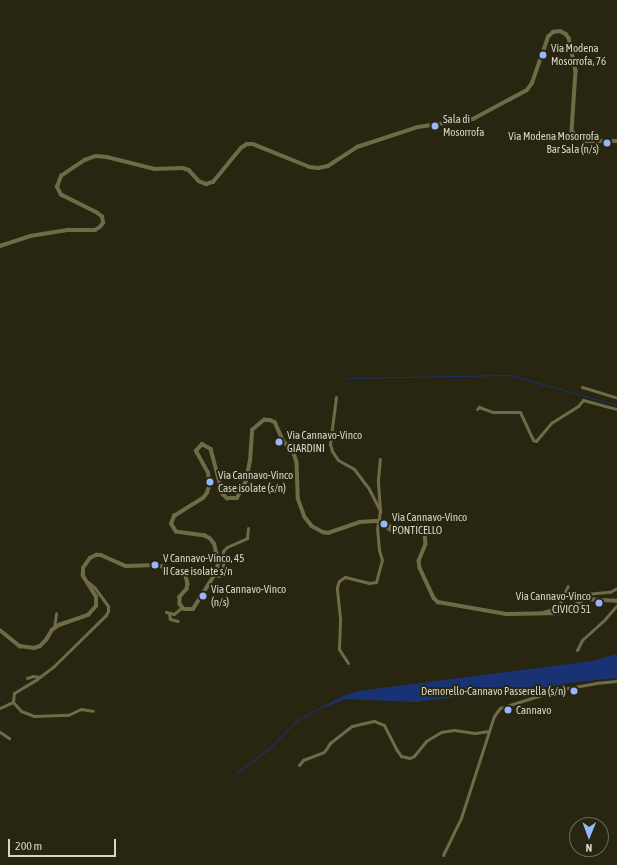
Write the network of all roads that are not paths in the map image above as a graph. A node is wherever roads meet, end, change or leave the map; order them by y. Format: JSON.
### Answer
{"nodes":[{"id":1,"x":617,"y":141,"type":"edge"},
{"id":2,"x":0,"y":246,"type":"edge"},
{"id":3,"x":582,"y":387,"type":"dead end"},
{"id":4,"x":336,"y":397,"type":"dead end"},
{"id":5,"x":617,"y":398,"type":"edge"},
{"id":6,"x":477,"y":409,"type":"dead end"},
{"id":7,"x":617,"y":409,"type":"edge"},
{"id":8,"x":380,"y":459,"type":"dead end"},
{"id":9,"x":380,"y":511,"type":"junction"},
{"id":10,"x":378,"y":522,"type":"junction"},
{"id":11,"x":248,"y":528,"type":"dead end"},
{"id":12,"x":215,"y":575,"type":"junction"},
{"id":13,"x":86,"y":581,"type":"junction"},
{"id":14,"x":568,"y":586,"type":"dead end"},
{"id":15,"x":617,"y":588,"type":"edge"},
{"id":16,"x":584,"y":599,"type":"junction"},
{"id":17,"x":617,"y":601,"type":"edge"},
{"id":18,"x":617,"y":605,"type":"edge"},
{"id":19,"x":181,"y":608,"type":"junction"},
{"id":20,"x":56,"y":613,"type":"dead end"},
{"id":21,"x":539,"y":614,"type":"junction"},
{"id":22,"x":178,"y":621,"type":"dead end"},
{"id":23,"x":54,"y":628,"type":"junction"},
{"id":24,"x":0,"y":630,"type":"edge"},
{"id":25,"x":577,"y":650,"type":"dead end"},
{"id":26,"x":348,"y":663,"type":"dead end"},
{"id":27,"x":40,"y":677,"type":"junction"},
{"id":28,"x":27,"y":678,"type":"dead end"},
{"id":29,"x":617,"y":681,"type":"edge"},
{"id":30,"x":13,"y":702,"type":"junction"},
{"id":31,"x":0,"y":708,"type":"edge"},
{"id":32,"x":93,"y":711,"type":"dead end"},
{"id":33,"x":489,"y":731,"type":"junction"},
{"id":34,"x":0,"y":732,"type":"edge"},
{"id":35,"x":9,"y":738,"type":"dead end"},
{"id":36,"x":299,"y":765,"type":"dead end"},
{"id":37,"x":443,"y":855,"type":"dead end"}],
"edges":[{"from":1,"to":2,"type":"street"},
{"from":3,"to":5,"type":"street"},
{"from":4,"to":9,"type":"street"},
{"from":6,"to":7,"type":"street"},
{"from":8,"to":9,"type":"street"},
{"from":9,"to":10,"type":"street"},
{"from":10,"to":12,"type":"street"},
{"from":10,"to":21,"type":"street"},
{"from":10,"to":26,"type":"street"},
{"from":11,"to":12,"type":"street"},
{"from":12,"to":19,"type":"street"},
{"from":13,"to":19,"type":"street"},
{"from":13,"to":23,"type":"street"},
{"from":13,"to":27,"type":"street"},
{"from":14,"to":21,"type":"street"},
{"from":15,"to":16,"type":"street"},
{"from":16,"to":17,"type":"street"},
{"from":16,"to":21,"type":"street"},
{"from":18,"to":25,"type":"street"},
{"from":19,"to":22,"type":"street"},
{"from":20,"to":23,"type":"street"},
{"from":23,"to":24,"type":"street"},
{"from":27,"to":28,"type":"street"},
{"from":27,"to":30,"type":"street"},
{"from":29,"to":33,"type":"street"},
{"from":30,"to":31,"type":"street"},
{"from":30,"to":32,"type":"street"},
{"from":33,"to":36,"type":"street"},
{"from":33,"to":37,"type":"street"},
{"from":34,"to":35,"type":"street"}]}
